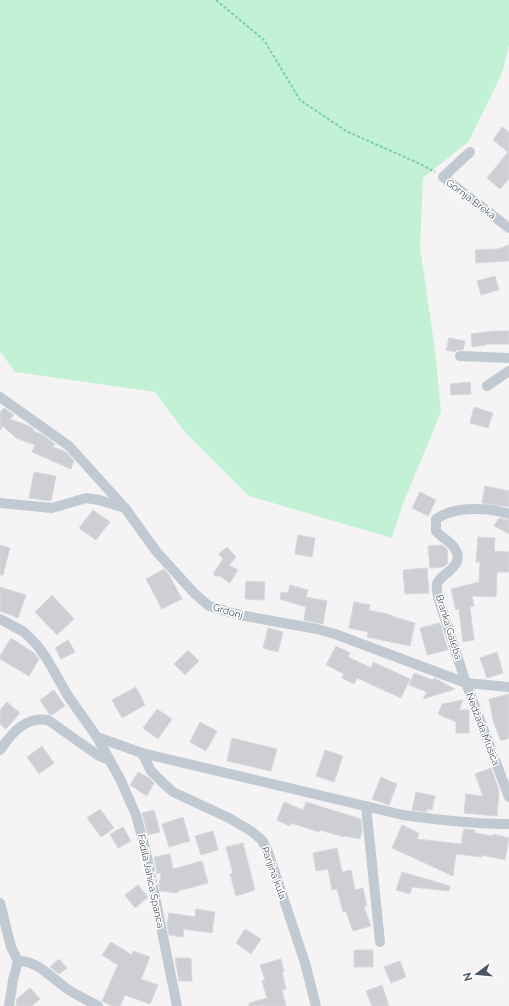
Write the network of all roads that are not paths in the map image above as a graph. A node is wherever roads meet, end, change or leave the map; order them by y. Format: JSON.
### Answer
{"nodes":[{"id":1,"x":470,"y":152,"type":"dead end"},
{"id":2,"x":509,"y":228,"type":"edge"},
{"id":3,"x":460,"y":356,"type":"dead end"},
{"id":4,"x":509,"y":358,"type":"edge"},
{"id":5,"x":509,"y":370,"type":"edge"},
{"id":6,"x":488,"y":386,"type":"dead end"},
{"id":7,"x":0,"y":397,"type":"edge"},
{"id":8,"x":0,"y":502,"type":"edge"},
{"id":9,"x":125,"y":508,"type":"junction"},
{"id":10,"x":509,"y":514,"type":"edge"},
{"id":11,"x":0,"y":619,"type":"edge"},
{"id":12,"x":466,"y":683,"type":"junction"},
{"id":13,"x":509,"y":687,"type":"edge"},
{"id":14,"x":97,"y":737,"type":"junction"},
{"id":15,"x":0,"y":750,"type":"edge"},
{"id":16,"x":142,"y":753,"type":"junction"},
{"id":17,"x":110,"y":760,"type":"junction"},
{"id":18,"x":509,"y":797,"type":"edge"},
{"id":19,"x":366,"y":806,"type":"junction"},
{"id":20,"x":509,"y":824,"type":"edge"},
{"id":21,"x":0,"y":903,"type":"edge"},
{"id":22,"x":380,"y":942,"type":"dead end"},
{"id":23,"x":18,"y":961,"type":"junction"},
{"id":24,"x":9,"y":1006,"type":"edge"},
{"id":25,"x":98,"y":1006,"type":"edge"},
{"id":26,"x":177,"y":1006,"type":"edge"},
{"id":27,"x":316,"y":1006,"type":"edge"}],
"edges":[{"from":1,"to":2,"type":"street","name":"Gornja Breka"},
{"from":3,"to":4,"type":"street"},
{"from":5,"to":6,"type":"street"},
{"from":7,"to":9,"type":"street","name":"Grdonj"},
{"from":8,"to":9,"type":"street"},
{"from":9,"to":12,"type":"street","name":"Grdonj"},
{"from":10,"to":12,"type":"street","name":"Branka Galeba"},
{"from":11,"to":14,"type":"street"},
{"from":12,"to":13,"type":"street","name":"Grdonj"},
{"from":12,"to":18,"type":"street","name":"Nedžada Mušića"},
{"from":14,"to":16,"type":"street"},
{"from":14,"to":17,"type":"street","name":"Fadila Jahića Španca"},
{"from":15,"to":17,"type":"street"},
{"from":16,"to":19,"type":"street"},
{"from":16,"to":27,"type":"street","name":"Panjina kula"},
{"from":17,"to":26,"type":"street","name":"Fadila Jahića Španca"},
{"from":19,"to":20,"type":"street"},
{"from":19,"to":22,"type":"street"},
{"from":21,"to":23,"type":"street"},
{"from":23,"to":24,"type":"street"},
{"from":23,"to":25,"type":"street"}]}
